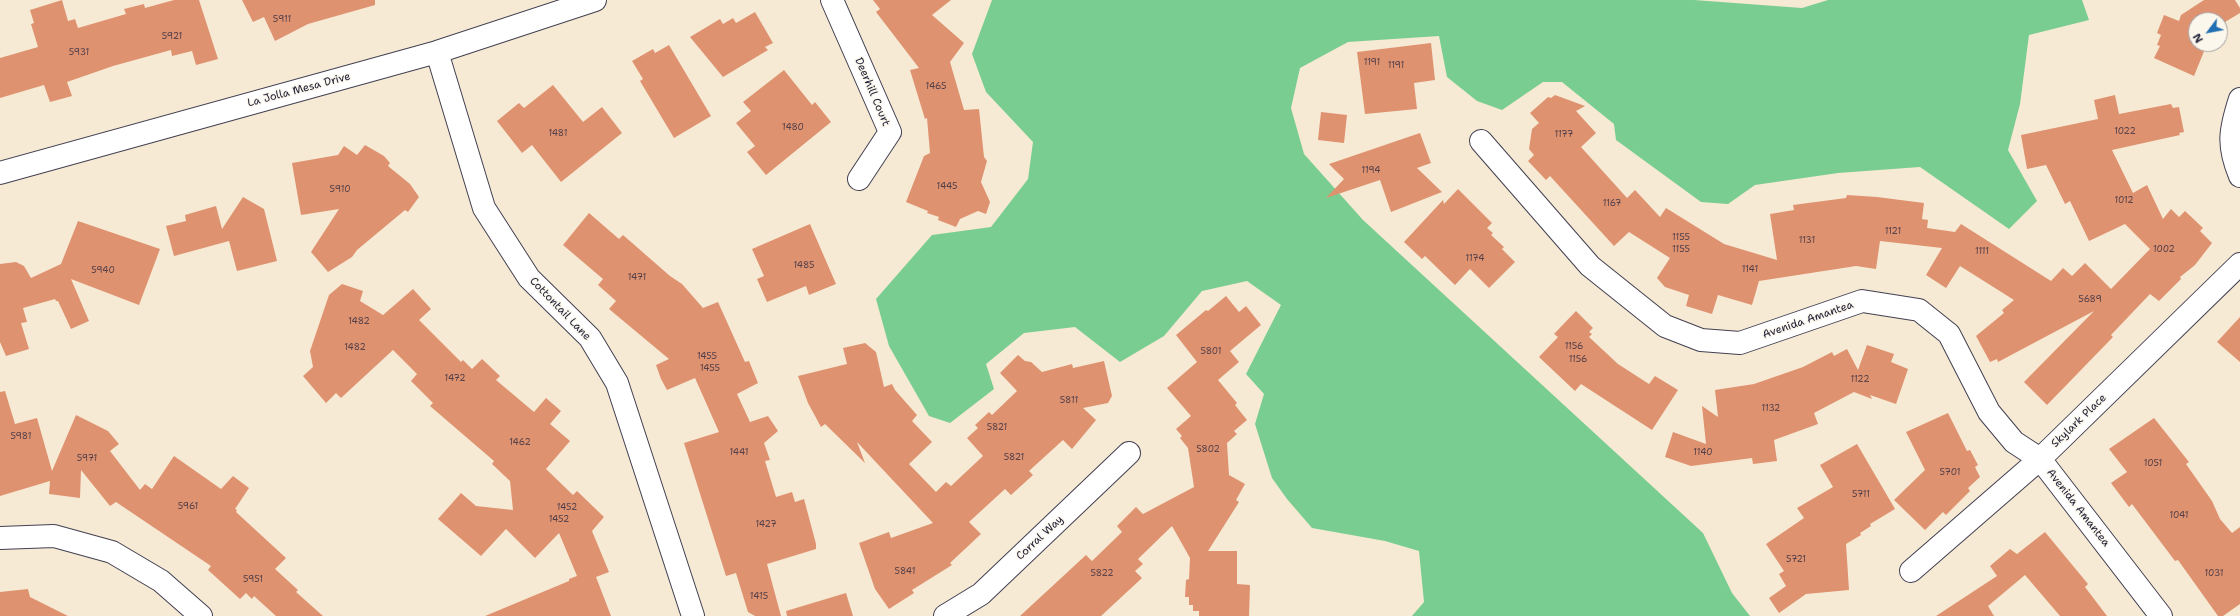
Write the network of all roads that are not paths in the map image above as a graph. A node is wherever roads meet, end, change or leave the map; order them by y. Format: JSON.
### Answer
{"nodes":[{"id":1,"x":595,"y":0,"type":"edge"},
{"id":2,"x":832,"y":0,"type":"edge"},
{"id":3,"x":436,"y":52,"type":"junction"},
{"id":4,"x":2240,"y":99,"type":"edge"},
{"id":5,"x":1481,"y":141,"type":"dead end"},
{"id":6,"x":0,"y":173,"type":"edge"},
{"id":7,"x":2240,"y":176,"type":"edge"},
{"id":8,"x":859,"y":179,"type":"dead end"},
{"id":9,"x":2240,"y":264,"type":"edge"},
{"id":10,"x":1129,"y":453,"type":"dead end"},
{"id":11,"x":2040,"y":459,"type":"junction"},
{"id":12,"x":0,"y":538,"type":"edge"},
{"id":13,"x":1911,"y":571,"type":"dead end"},
{"id":14,"x":201,"y":616,"type":"edge"},
{"id":15,"x":693,"y":616,"type":"edge"},
{"id":16,"x":945,"y":616,"type":"edge"},
{"id":17,"x":2161,"y":616,"type":"edge"}],
"edges":[{"from":1,"to":3,"type":"street","name":"La Jolla Mesa Drive"},
{"from":2,"to":8,"type":"street","name":"Deerhill Court"},
{"from":3,"to":6,"type":"street","name":"La Jolla Mesa Drive"},
{"from":3,"to":15,"type":"street","name":"Cottontail Lane"},
{"from":4,"to":7,"type":"street"},
{"from":5,"to":11,"type":"street","name":"Avenida Amantea"},
{"from":9,"to":11,"type":"street","name":"Skylark Place"},
{"from":10,"to":16,"type":"street","name":"Corral Way"},
{"from":11,"to":13,"type":"street","name":"Skylark Place"},
{"from":11,"to":17,"type":"street","name":"Avenida Amantea"},
{"from":12,"to":14,"type":"street"}]}
